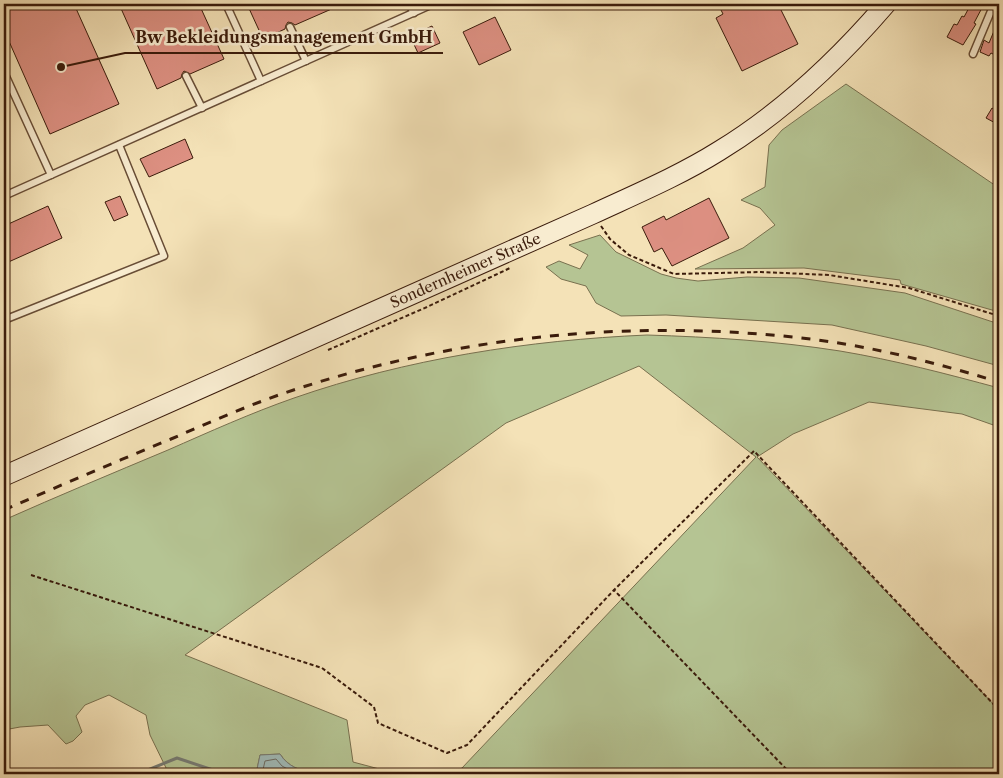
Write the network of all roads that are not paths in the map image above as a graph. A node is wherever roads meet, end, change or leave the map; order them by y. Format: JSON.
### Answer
{"nodes":[{"id":1,"x":226,"y":4,"type":"edge"},
{"id":2,"x":410,"y":4,"type":"edge"},
{"id":3,"x":433,"y":4,"type":"edge"},
{"id":4,"x":886,"y":4,"type":"edge"},
{"id":5,"x":994,"y":4,"type":"edge"},
{"id":6,"x":414,"y":12,"type":"junction"},
{"id":7,"x":290,"y":27,"type":"dead end"},
{"id":8,"x":973,"y":54,"type":"dead end"},
{"id":9,"x":306,"y":61,"type":"junction"},
{"id":10,"x":4,"y":72,"type":"edge"},
{"id":11,"x":186,"y":76,"type":"dead end"},
{"id":12,"x":261,"y":81,"type":"junction"},
{"id":13,"x":202,"y":108,"type":"junction"},
{"id":14,"x":119,"y":145,"type":"junction"},
{"id":15,"x":51,"y":175,"type":"junction"},
{"id":16,"x":4,"y":196,"type":"edge"},
{"id":17,"x":4,"y":320,"type":"edge"},
{"id":18,"x":4,"y":476,"type":"edge"}],
"edges":[{"from":1,"to":12,"type":"lane"},
{"from":2,"to":6,"type":"lane"},
{"from":3,"to":6,"type":"lane"},
{"from":4,"to":18,"type":"main road","name":"Sondernheimer Straße"},
{"from":5,"to":8,"type":"lane"},
{"from":6,"to":9,"type":"lane"},
{"from":7,"to":9,"type":"lane"},
{"from":9,"to":12,"type":"lane"},
{"from":10,"to":15,"type":"lane"},
{"from":11,"to":13,"type":"lane"},
{"from":12,"to":13,"type":"lane"},
{"from":13,"to":14,"type":"lane"},
{"from":14,"to":15,"type":"lane"},
{"from":14,"to":17,"type":"lane"},
{"from":15,"to":16,"type":"lane"}]}
